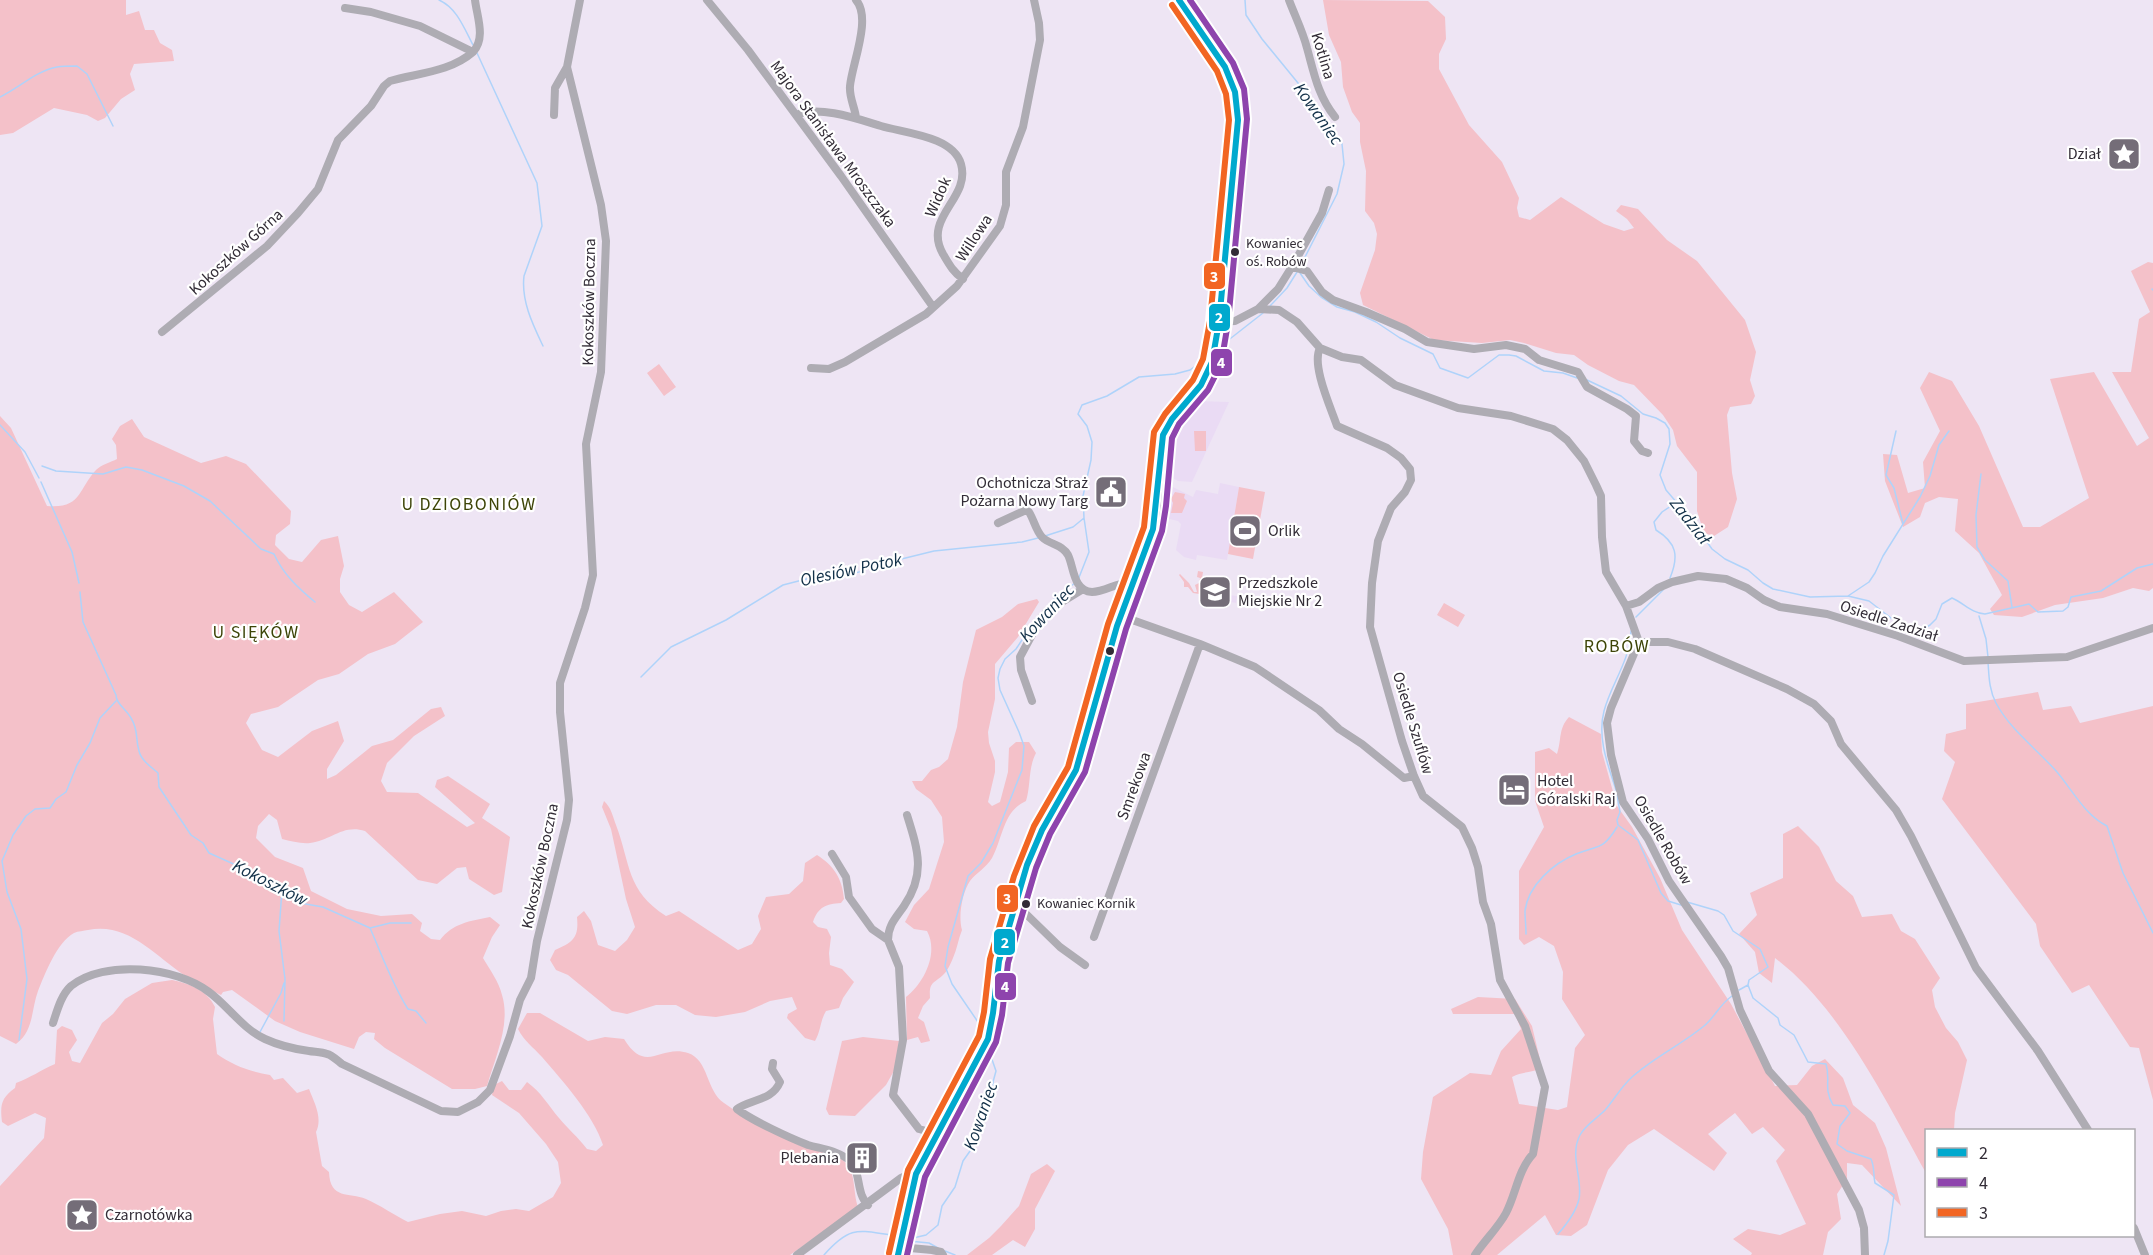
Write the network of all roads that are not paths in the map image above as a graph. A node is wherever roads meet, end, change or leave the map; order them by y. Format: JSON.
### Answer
{"nodes":[{"id":1,"x":475,"y":0,"type":"edge"},
{"id":2,"x":580,"y":0,"type":"edge"},
{"id":3,"x":707,"y":0,"type":"edge"},
{"id":4,"x":856,"y":0,"type":"edge"},
{"id":5,"x":1034,"y":0,"type":"edge"},
{"id":6,"x":1179,"y":0,"type":"edge"},
{"id":7,"x":1289,"y":0,"type":"edge"},
{"id":8,"x":345,"y":8,"type":"dead end"},
{"id":9,"x":473,"y":52,"type":"junction"},
{"id":10,"x":567,"y":67,"type":"junction"},
{"id":11,"x":554,"y":115,"type":"dead end"},
{"id":12,"x":796,"y":115,"type":"junction"},
{"id":13,"x":1335,"y":117,"type":"dead end"},
{"id":14,"x":856,"y":118,"type":"junction"},
{"id":15,"x":1329,"y":190,"type":"dead end"},
{"id":16,"x":1292,"y":267,"type":"junction"},
{"id":17,"x":963,"y":279,"type":"junction"},
{"id":18,"x":933,"y":307,"type":"junction"},
{"id":19,"x":1261,"y":308,"type":"junction"},
{"id":20,"x":1219,"y":322,"type":"junction"},
{"id":21,"x":162,"y":332,"type":"dead end"},
{"id":22,"x":1320,"y":348,"type":"junction"},
{"id":23,"x":811,"y":368,"type":"dead end"},
{"id":24,"x":1648,"y":453,"type":"dead end"},
{"id":25,"x":998,"y":523,"type":"dead end"},
{"id":26,"x":1132,"y":583,"type":"junction"},
{"id":27,"x":1082,"y":588,"type":"junction"},
{"id":28,"x":1626,"y":606,"type":"junction"},
{"id":29,"x":1121,"y":616,"type":"junction"},
{"id":30,"x":2153,"y":628,"type":"edge"},
{"id":31,"x":1639,"y":642,"type":"junction"},
{"id":32,"x":1200,"y":644,"type":"junction"},
{"id":33,"x":1032,"y":702,"type":"dead end"},
{"id":34,"x":1414,"y":776,"type":"junction"},
{"id":35,"x":907,"y":816,"type":"dead end"},
{"id":36,"x":832,"y":854,"type":"dead end"},
{"id":37,"x":1015,"y":908,"type":"junction"},
{"id":38,"x":1094,"y":937,"type":"dead end"},
{"id":39,"x":888,"y":940,"type":"junction"},
{"id":40,"x":1085,"y":965,"type":"dead end"},
{"id":41,"x":53,"y":1023,"type":"dead end"},
{"id":42,"x":773,"y":1063,"type":"dead end"},
{"id":43,"x":2087,"y":1129,"type":"edge"},
{"id":44,"x":937,"y":1134,"type":"junction"},
{"id":45,"x":916,"y":1174,"type":"junction"},
{"id":46,"x":894,"y":1184,"type":"junction"},
{"id":47,"x":913,"y":1185,"type":"junction"},
{"id":48,"x":867,"y":1205,"type":"junction"},
{"id":49,"x":2135,"y":1232,"type":"edge"},
{"id":50,"x":901,"y":1249,"type":"edge"},
{"id":51,"x":798,"y":1255,"type":"edge"},
{"id":52,"x":943,"y":1255,"type":"edge"},
{"id":53,"x":1475,"y":1255,"type":"edge"},
{"id":54,"x":1865,"y":1255,"type":"edge"},
{"id":55,"x":2145,"y":1255,"type":"edge"}],
"edges":[{"from":1,"to":9,"type":"street"},
{"from":2,"to":10,"type":"street","name":"Kokoszków Boczna"},
{"from":3,"to":12,"type":"street","name":"Majora Stanisława Mroszczaka"},
{"from":4,"to":14,"type":"street"},
{"from":5,"to":17,"type":"street","name":"Willowa"},
{"from":6,"to":20,"type":"street"},
{"from":7,"to":13,"type":"street","name":"Kotlina"},
{"from":8,"to":9,"type":"street"},
{"from":9,"to":21,"type":"street","name":"Kokoszków Górna"},
{"from":10,"to":11,"type":"street"},
{"from":10,"to":41,"type":"street","name":"Kokoszków Boczna"},
{"from":12,"to":14,"type":"street","name":"Widok"},
{"from":12,"to":18,"type":"street","name":"Majora Stanisława Mroszczaka"},
{"from":14,"to":17,"type":"street","name":"Widok"},
{"from":15,"to":16,"type":"street"},
{"from":16,"to":19,"type":"street"},
{"from":16,"to":24,"type":"street"},
{"from":17,"to":18,"type":"street","name":"Willowa"},
{"from":18,"to":23,"type":"street","name":"Willowa"},
{"from":19,"to":20,"type":"street"},
{"from":19,"to":22,"type":"street"},
{"from":20,"to":26,"type":"street"},
{"from":22,"to":28,"type":"street"},
{"from":22,"to":34,"type":"street","name":"Osiedle Szuflów"},
{"from":25,"to":27,"type":"street"},
{"from":26,"to":27,"type":"street"},
{"from":26,"to":29,"type":"street"},
{"from":27,"to":33,"type":"street"},
{"from":28,"to":30,"type":"street","name":"Osiedle Zadział"},
{"from":28,"to":31,"type":"street"},
{"from":29,"to":32,"type":"street"},
{"from":29,"to":37,"type":"street"},
{"from":31,"to":43,"type":"street"},
{"from":31,"to":54,"type":"street","name":"Osiedle Robów"},
{"from":32,"to":34,"type":"street"},
{"from":32,"to":38,"type":"street","name":"Smrekowa"},
{"from":34,"to":53,"type":"street","name":"Osiedle Szuflów"},
{"from":35,"to":39,"type":"street"},
{"from":36,"to":39,"type":"street"},
{"from":37,"to":40,"type":"street"},
{"from":37,"to":44,"type":"street"},
{"from":39,"to":44,"type":"street"},
{"from":42,"to":48,"type":"street"},
{"from":44,"to":45,"type":"street"},
{"from":45,"to":46,"type":"street"},
{"from":45,"to":47,"type":"street"},
{"from":46,"to":47,"type":"street"},
{"from":46,"to":48,"type":"street"},
{"from":47,"to":50,"type":"street"},
{"from":48,"to":51,"type":"street"},
{"from":49,"to":55,"type":"street"},
{"from":50,"to":52,"type":"street"}]}
